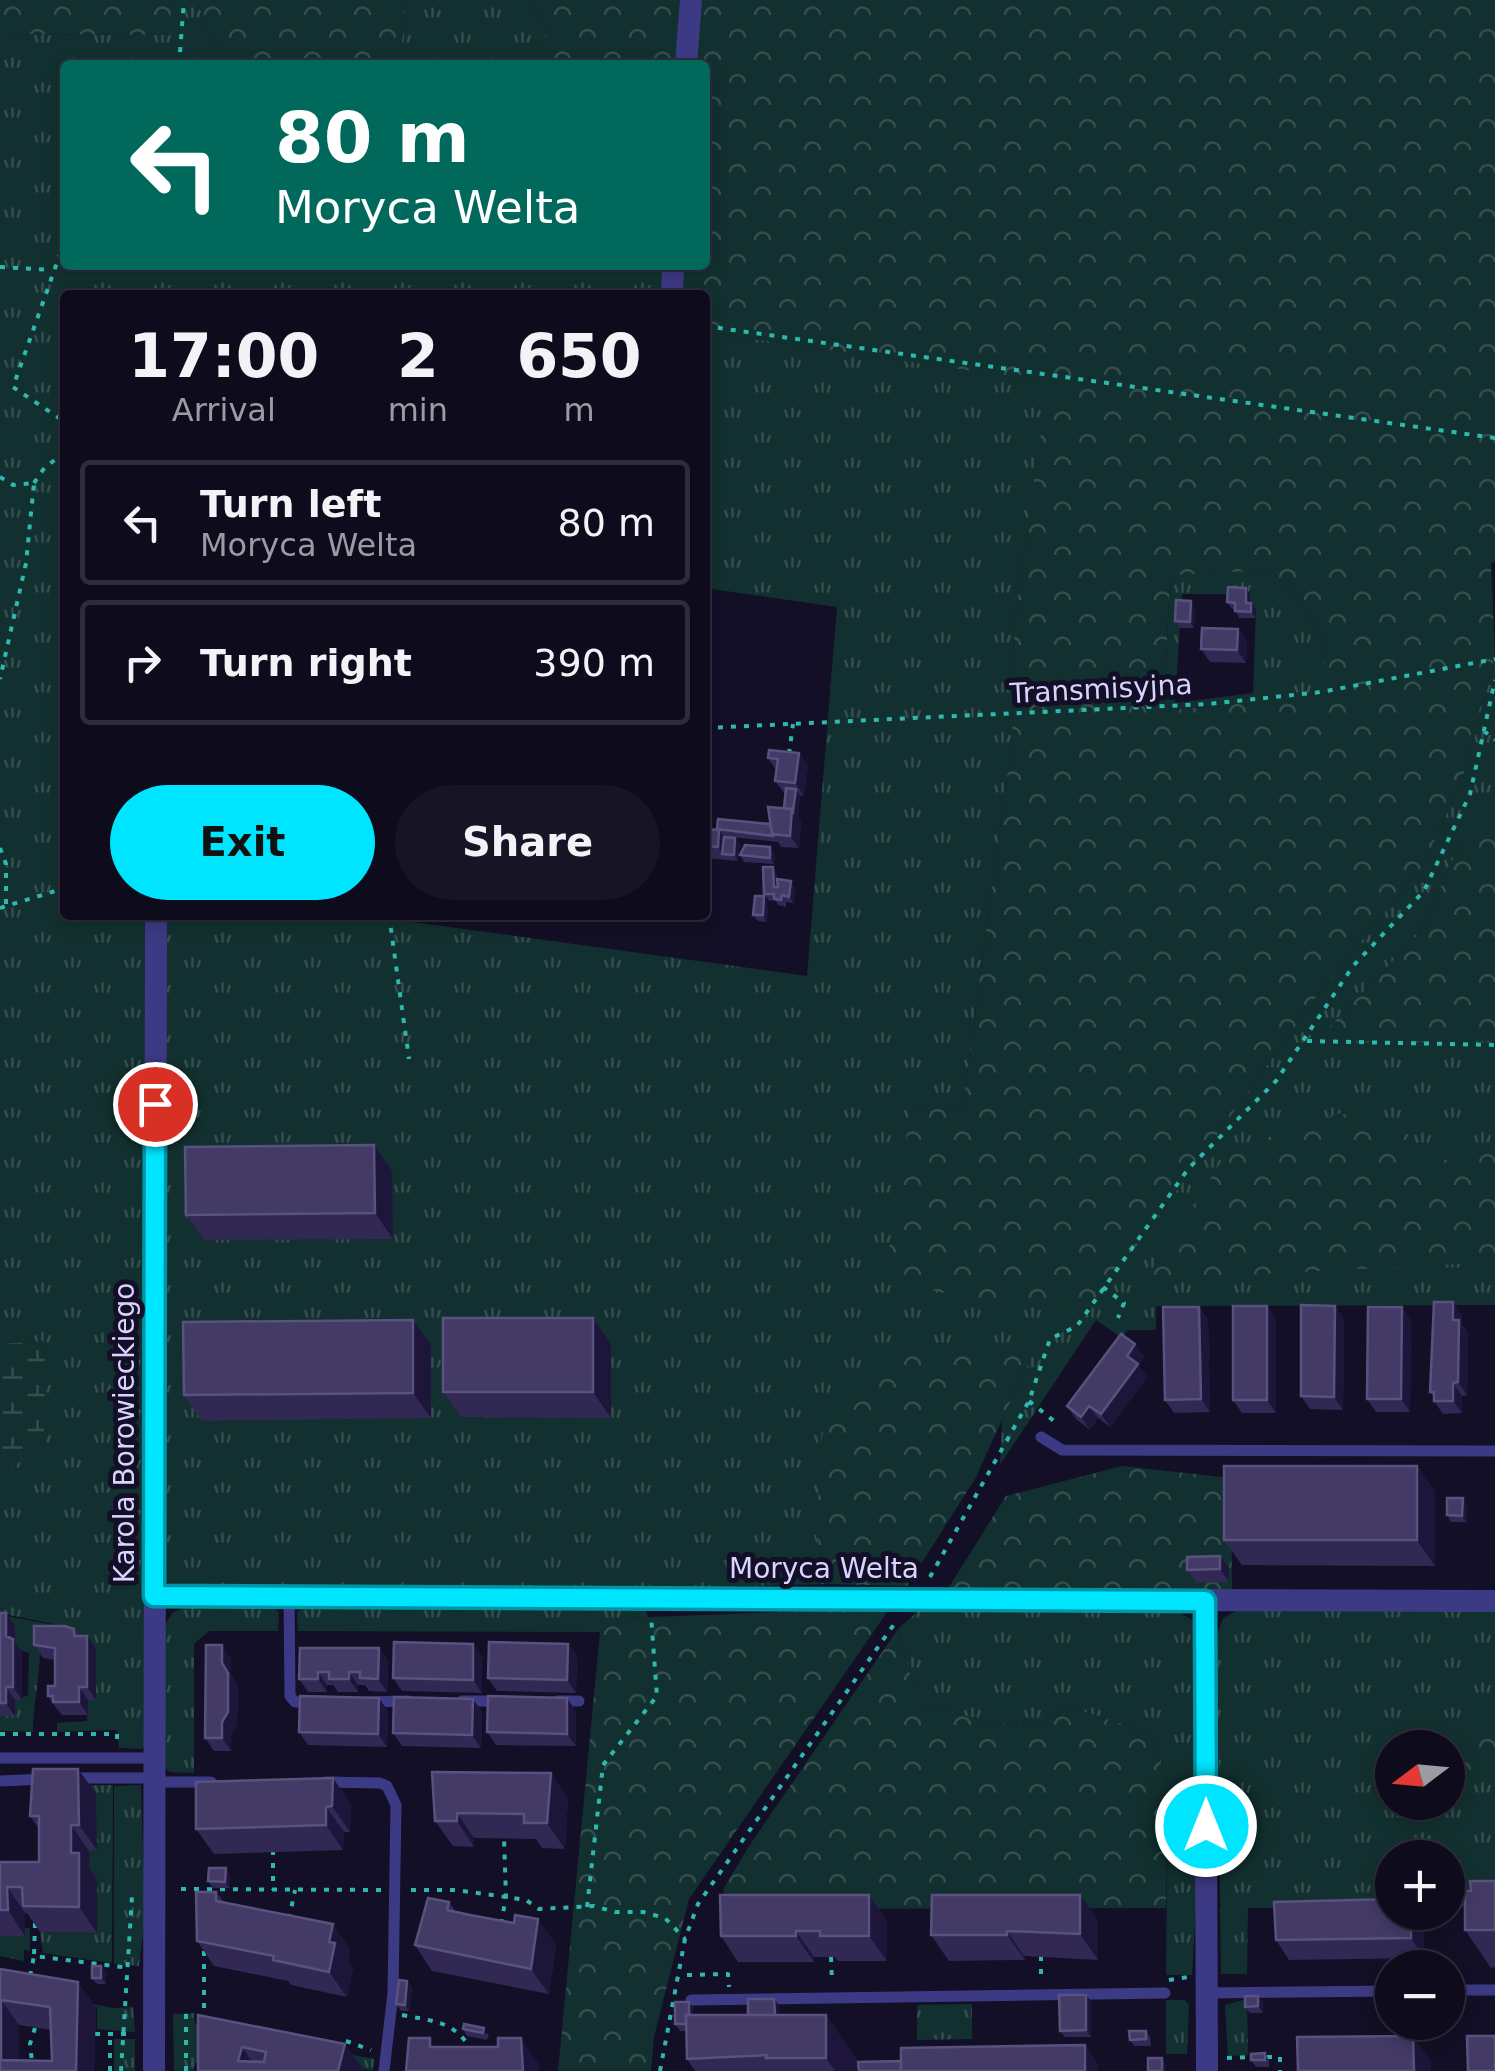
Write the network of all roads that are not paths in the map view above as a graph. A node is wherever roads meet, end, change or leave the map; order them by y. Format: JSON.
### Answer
{"nodes":[{"id":1,"x":691,"y":0,"type":"edge"},
{"id":2,"x":686,"y":60,"type":"edge"},
{"id":3,"x":156,"y":920,"type":"edge"},
{"id":4,"x":1041,"y":1437,"type":"dead end"},
{"id":5,"x":1495,"y":1451,"type":"edge"},
{"id":6,"x":154,"y":1596,"type":"junction"},
{"id":7,"x":288,"y":1596,"type":"junction"},
{"id":8,"x":1205,"y":1601,"type":"junction"},
{"id":9,"x":1495,"y":1601,"type":"edge"},
{"id":10,"x":428,"y":1701,"type":"edge"},
{"id":11,"x":447,"y":1701,"type":"edge"},
{"id":12,"x":522,"y":1701,"type":"edge"},
{"id":13,"x":542,"y":1701,"type":"edge"},
{"id":14,"x":580,"y":1701,"type":"dead end"},
{"id":15,"x":333,"y":1702,"type":"edge"},
{"id":16,"x":352,"y":1702,"type":"edge"},
{"id":17,"x":0,"y":1758,"type":"edge"},
{"id":18,"x":155,"y":1773,"type":"junction"},
{"id":19,"x":0,"y":1781,"type":"edge"},
{"id":20,"x":234,"y":1782,"type":"edge"},
{"id":21,"x":312,"y":1782,"type":"edge"},
{"id":22,"x":1465,"y":1990,"type":"edge"},
{"id":23,"x":1495,"y":1990,"type":"edge"},
{"id":24,"x":1375,"y":1991,"type":"edge"},
{"id":25,"x":1207,"y":1993,"type":"junction"},
{"id":26,"x":1166,"y":1994,"type":"dead end"},
{"id":27,"x":691,"y":2000,"type":"edge"},
{"id":28,"x":154,"y":2071,"type":"edge"},
{"id":29,"x":384,"y":2071,"type":"edge"},
{"id":30,"x":1207,"y":2071,"type":"edge"}],
"edges":[{"from":1,"to":2,"type":"street"},
{"from":3,"to":6,"type":"street","name":"Karola Borowieckiego"},
{"from":4,"to":5,"type":"lane"},
{"from":6,"to":7,"type":"street","name":"Moryca Welta"},
{"from":6,"to":18,"type":"street","name":"Karola Borowieckiego"},
{"from":7,"to":8,"type":"street","name":"Moryca Welta"},
{"from":7,"to":15,"type":"lane"},
{"from":8,"to":9,"type":"street","name":"Moryca Welta"},
{"from":8,"to":25,"type":"street"},
{"from":10,"to":16,"type":"lane"},
{"from":11,"to":12,"type":"lane"},
{"from":13,"to":14,"type":"lane"},
{"from":17,"to":18,"type":"lane"},
{"from":18,"to":19,"type":"lane"},
{"from":18,"to":20,"type":"lane"},
{"from":18,"to":28,"type":"street","name":"Karola Borowieckiego"},
{"from":21,"to":29,"type":"lane"},
{"from":22,"to":23,"type":"lane"},
{"from":24,"to":25,"type":"lane"},
{"from":25,"to":30,"type":"street"},
{"from":26,"to":27,"type":"lane"}]}
